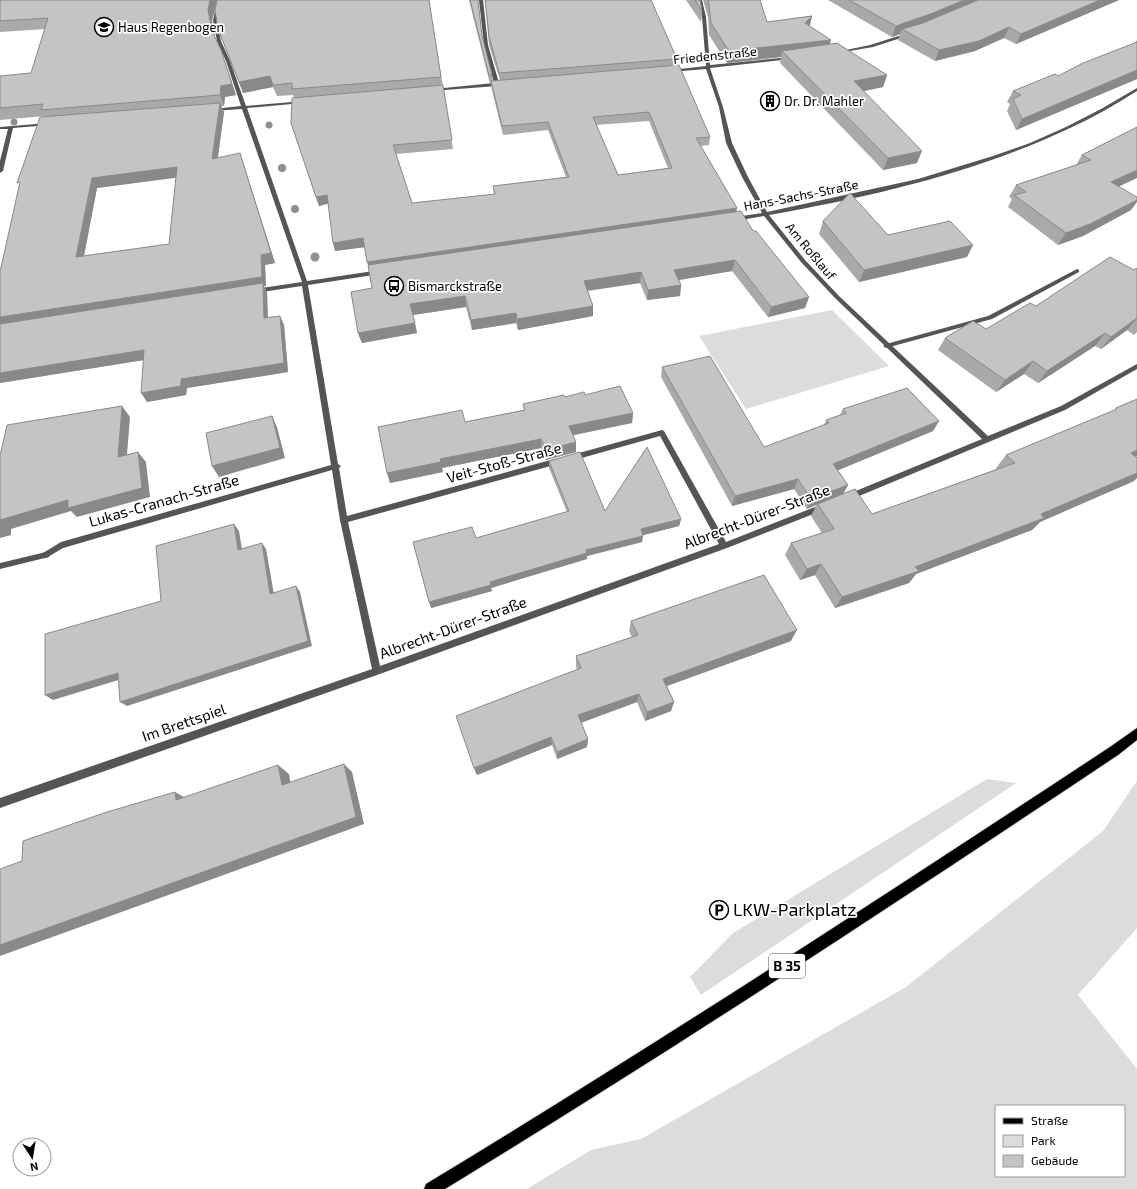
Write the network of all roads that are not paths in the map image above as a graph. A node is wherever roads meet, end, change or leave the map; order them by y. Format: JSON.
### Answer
{"nodes":[{"id":1,"x":219,"y":0,"type":"edge"},
{"id":2,"x":481,"y":0,"type":"edge"},
{"id":3,"x":700,"y":0,"type":"edge"},
{"id":4,"x":914,"y":32,"type":"edge"},
{"id":5,"x":832,"y":53,"type":"edge"},
{"id":6,"x":794,"y":58,"type":"edge"},
{"id":7,"x":708,"y":68,"type":"junction"},
{"id":8,"x":661,"y":71,"type":"edge"},
{"id":9,"x":505,"y":84,"type":"edge"},
{"id":10,"x":497,"y":85,"type":"junction"},
{"id":11,"x":1137,"y":89,"type":"edge"},
{"id":12,"x":429,"y":91,"type":"edge"},
{"id":13,"x":309,"y":101,"type":"edge"},
{"id":14,"x":245,"y":107,"type":"junction"},
{"id":15,"x":206,"y":111,"type":"edge"},
{"id":16,"x":50,"y":123,"type":"edge"},
{"id":17,"x":11,"y":127,"type":"junction"},
{"id":18,"x":0,"y":128,"type":"edge"},
{"id":19,"x":0,"y":171,"type":"edge"},
{"id":20,"x":766,"y":215,"type":"junction"},
{"id":21,"x":727,"y":220,"type":"edge"},
{"id":22,"x":384,"y":271,"type":"edge"},
{"id":23,"x":1077,"y":271,"type":"dead end"},
{"id":24,"x":305,"y":283,"type":"junction"},
{"id":25,"x":251,"y":291,"type":"edge"},
{"id":26,"x":886,"y":346,"type":"junction"},
{"id":27,"x":1137,"y":366,"type":"edge"},
{"id":28,"x":987,"y":440,"type":"junction"},
{"id":29,"x":337,"y":466,"type":"junction"},
{"id":30,"x":842,"y":500,"type":"edge"},
{"id":31,"x":828,"y":506,"type":"edge"},
{"id":32,"x":344,"y":520,"type":"junction"},
{"id":33,"x":724,"y":546,"type":"junction"},
{"id":34,"x":0,"y":566,"type":"edge"},
{"id":35,"x":377,"y":671,"type":"junction"},
{"id":36,"x":1137,"y":733,"type":"edge"},
{"id":37,"x":0,"y":803,"type":"edge"},
{"id":38,"x":431,"y":1189,"type":"edge"}],
"edges":[{"from":1,"to":14,"type":"street"},
{"from":2,"to":10,"type":"street"},
{"from":3,"to":7,"type":"street","name":"Am Roßlauf"},
{"from":4,"to":5,"type":"street"},
{"from":6,"to":7,"type":"street","name":"Friedenstraße"},
{"from":7,"to":8,"type":"street","name":"Friedenstraße"},
{"from":7,"to":20,"type":"street","name":"Am Roßlauf"},
{"from":9,"to":10,"type":"street"},
{"from":10,"to":12,"type":"street"},
{"from":11,"to":20,"type":"street","name":"Hans-Sachs-Straße"},
{"from":13,"to":14,"type":"street"},
{"from":14,"to":15,"type":"street"},
{"from":14,"to":24,"type":"street"},
{"from":16,"to":17,"type":"street"},
{"from":17,"to":18,"type":"street"},
{"from":17,"to":19,"type":"street"},
{"from":20,"to":21,"type":"street","name":"Hans-Sachs-Straße"},
{"from":20,"to":26,"type":"street","name":"Am Roßlauf"},
{"from":22,"to":24,"type":"street"},
{"from":23,"to":26,"type":"street"},
{"from":24,"to":25,"type":"street"},
{"from":24,"to":29,"type":"street"},
{"from":26,"to":28,"type":"street","name":"Am Roßlauf"},
{"from":27,"to":28,"type":"street","name":"Albrecht-Dürer-Straße"},
{"from":28,"to":30,"type":"street","name":"Albrecht-Dürer-Straße"},
{"from":29,"to":32,"type":"street"},
{"from":29,"to":34,"type":"street","name":"Lukas-Cranach-Straße"},
{"from":31,"to":33,"type":"street","name":"Albrecht-Dürer-Straße"},
{"from":32,"to":33,"type":"street","name":"Veit-Stoß-Straße"},
{"from":32,"to":35,"type":"street"},
{"from":33,"to":35,"type":"street","name":"Albrecht-Dürer-Straße"},
{"from":35,"to":37,"type":"street","name":"Im Brettspiel"},
{"from":36,"to":38,"type":"main road","number":"B 35"}]}
